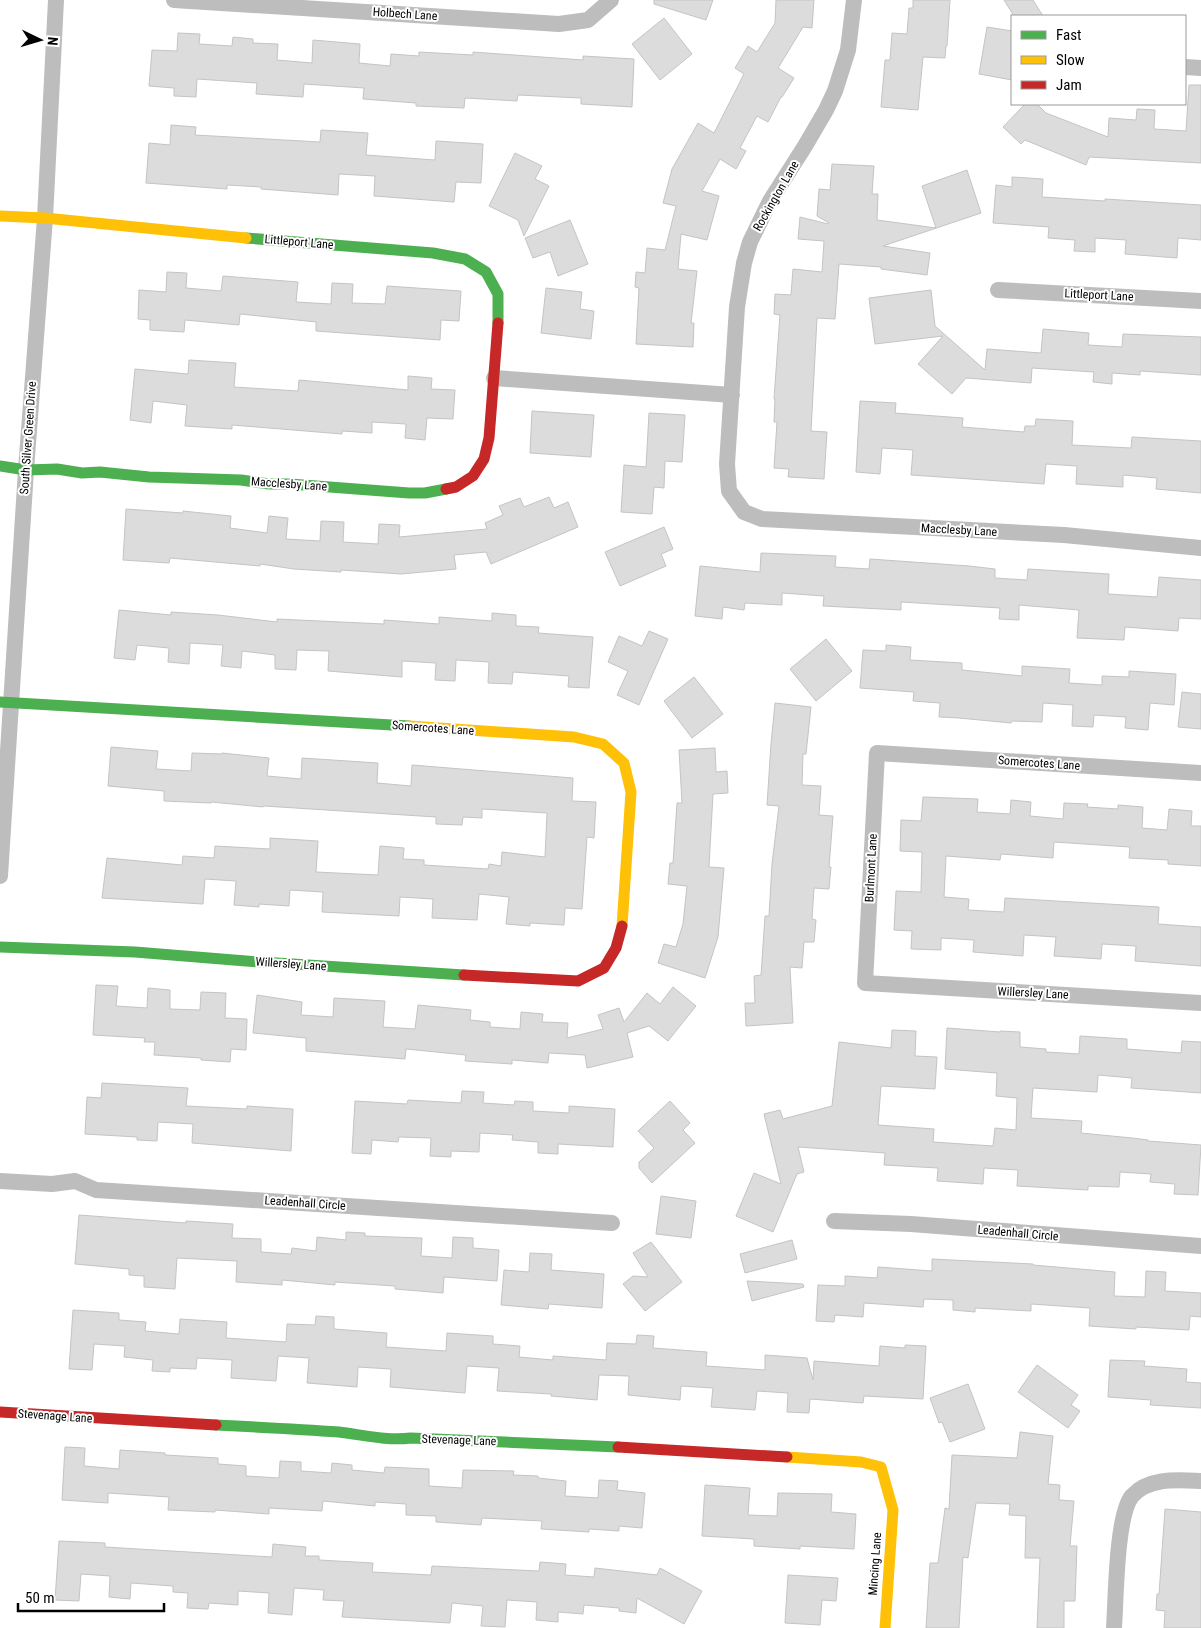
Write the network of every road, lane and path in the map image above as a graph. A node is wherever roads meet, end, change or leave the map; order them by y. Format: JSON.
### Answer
{"nodes":[{"id":1,"x":56,"y":0,"type":"edge"},
{"id":2,"x":174,"y":0,"type":"edge"},
{"id":3,"x":854,"y":0,"type":"edge"},
{"id":4,"x":606,"y":4,"type":"edge"},
{"id":5,"x":1186,"y":67,"type":"edge"},
{"id":6,"x":1201,"y":68,"type":"edge"},
{"id":7,"x":0,"y":216,"type":"edge"},
{"id":8,"x":45,"y":218,"type":"junction"},
{"id":9,"x":998,"y":290,"type":"dead end"},
{"id":10,"x":1201,"y":301,"type":"edge"},
{"id":11,"x":494,"y":378,"type":"junction"},
{"id":12,"x":732,"y":395,"type":"junction"},
{"id":13,"x":0,"y":466,"type":"edge"},
{"id":14,"x":26,"y":470,"type":"junction"},
{"id":15,"x":729,"y":491,"type":"joint"},
{"id":16,"x":1201,"y":548,"type":"edge"},
{"id":17,"x":6,"y":703,"type":"edge"},
{"id":18,"x":877,"y":753,"type":"joint"},
{"id":19,"x":1201,"y":773,"type":"edge"},
{"id":20,"x":0,"y":876,"type":"edge"},
{"id":21,"x":0,"y":947,"type":"edge"},
{"id":22,"x":582,"y":979,"type":"joint"},
{"id":23,"x":864,"y":984,"type":"joint"},
{"id":24,"x":1201,"y":1003,"type":"edge"},
{"id":25,"x":0,"y":1181,"type":"edge"},
{"id":26,"x":834,"y":1221,"type":"dead end"},
{"id":27,"x":612,"y":1223,"type":"dead end"},
{"id":28,"x":1201,"y":1246,"type":"edge"},
{"id":29,"x":0,"y":1412,"type":"edge"},
{"id":30,"x":1201,"y":1481,"type":"edge"},
{"id":31,"x":891,"y":1502,"type":"joint"},
{"id":32,"x":885,"y":1628,"type":"edge"},
{"id":33,"x":1114,"y":1628,"type":"edge"}],
"edges":[{"from":1,"to":8,"type":"street","name":"South Silver Green Drive"},
{"from":2,"to":4,"type":"street","name":"Holbech Lane"},
{"from":3,"to":12,"type":"street","name":"Rockington Lane"},
{"from":5,"to":6,"type":"street"},
{"from":7,"to":8,"type":"street","name":"Littleport Lane"},
{"from":8,"to":11,"type":"street","name":"Littleport Lane"},
{"from":8,"to":14,"type":"street","name":"South Silver Green Drive"},
{"from":9,"to":10,"type":"street","name":"Littleport Lane"},
{"from":11,"to":12,"type":"street"},
{"from":11,"to":14,"type":"street","name":"Macclesby Lane"},
{"from":12,"to":15,"type":"street","name":"Rockington Lane"},
{"from":13,"to":14,"type":"street","name":"Macclesby Lane"},
{"from":14,"to":17,"type":"street","name":"South Silver Green Drive"},
{"from":15,"to":16,"type":"street","name":"Macclesby Lane"},
{"from":17,"to":20,"type":"street","name":"South Silver Green Drive"},
{"from":17,"to":22,"type":"street","name":"Somercotes Lane"},
{"from":18,"to":19,"type":"street","name":"Somercotes Lane"},
{"from":18,"to":23,"type":"street","name":"Burlmont Lane"},
{"from":21,"to":22,"type":"street","name":"Willersley Lane"},
{"from":23,"to":24,"type":"street","name":"Willersley Lane"},
{"from":25,"to":27,"type":"street","name":"Leadenhall Circle"},
{"from":26,"to":28,"type":"street","name":"Leadenhall Circle"},
{"from":29,"to":31,"type":"street","name":"Stevenage Lane"},
{"from":30,"to":33,"type":"street"},
{"from":31,"to":32,"type":"street","name":"Mincing Lane"}]}
